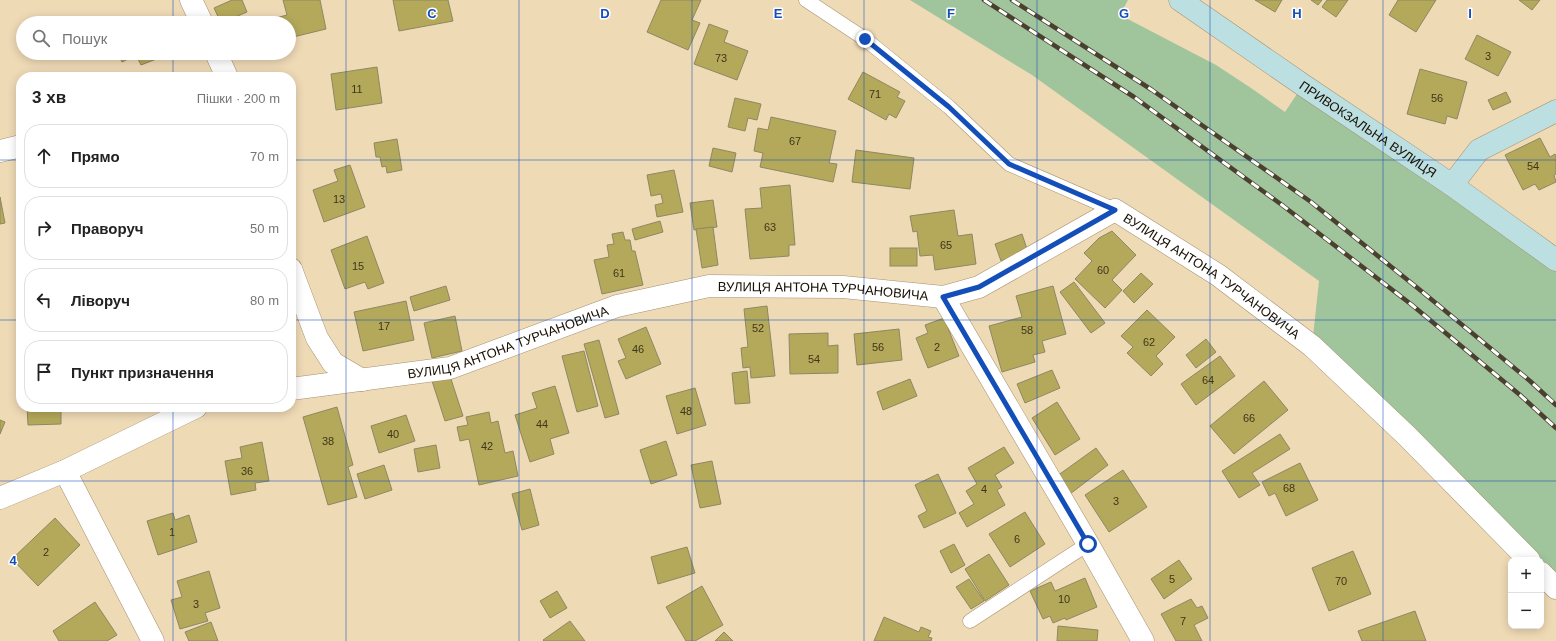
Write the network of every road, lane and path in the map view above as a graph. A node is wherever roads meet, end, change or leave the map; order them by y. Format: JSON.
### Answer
{"nodes":[{"id":1,"x":191,"y":0,"type":"edge"},
{"id":2,"x":806,"y":0,"type":"edge"},
{"id":3,"x":1180,"y":0,"type":"edge"},
{"id":4,"x":199,"y":16,"type":"edge"},
{"id":5,"x":219,"y":60,"type":"edge"},
{"id":6,"x":225,"y":72,"type":"edge"},
{"id":7,"x":1556,"y":111,"type":"edge"},
{"id":8,"x":16,"y":147,"type":"edge"},
{"id":9,"x":0,"y":152,"type":"edge"},
{"id":10,"x":1452,"y":185,"type":"junction"},
{"id":11,"x":1115,"y":210,"type":"junction"},
{"id":12,"x":1556,"y":260,"type":"edge"},
{"id":13,"x":296,"y":282,"type":"edge"},
{"id":14,"x":943,"y":297,"type":"junction"},
{"id":15,"x":362,"y":380,"type":"junction"},
{"id":16,"x":296,"y":388,"type":"edge"},
{"id":17,"x":186,"y":412,"type":"edge"},
{"id":18,"x":65,"y":470,"type":"junction"},
{"id":19,"x":0,"y":498,"type":"edge"},
{"id":20,"x":1088,"y":544,"type":"junction"},
{"id":21,"x":1526,"y":557,"type":"edge"},
{"id":22,"x":1544,"y":576,"type":"edge"},
{"id":23,"x":1556,"y":588,"type":"edge"},
{"id":24,"x":970,"y":621,"type":"dead end"},
{"id":25,"x":153,"y":641,"type":"edge"},
{"id":26,"x":1142,"y":641,"type":"edge"}],
"edges":[{"from":1,"to":4,"type":"street"},
{"from":2,"to":11,"type":"lane"},
{"from":3,"to":10,"type":"street","name":"ПРИВОКЗАЛЬНА ВУЛИЦЯ"},
{"from":5,"to":6,"type":"street"},
{"from":7,"to":10,"type":"street"},
{"from":8,"to":9,"type":"street"},
{"from":10,"to":12,"type":"street","name":"ПРИВОКЗАЛЬНА ВУЛИЦЯ"},
{"from":11,"to":14,"type":"street","name":"ВУЛИЦЯ АНТОНА ТУРЧАНОВИЧА"},
{"from":11,"to":21,"type":"street","name":"ВУЛИЦЯ АНТОНА ТУРЧАНОВИЧА"},
{"from":13,"to":15,"type":"street"},
{"from":14,"to":15,"type":"street","name":"ВУЛИЦЯ АНТОНА ТУРЧАНОВИЧА"},
{"from":14,"to":20,"type":"street"},
{"from":15,"to":16,"type":"street","name":"ВУЛИЦЯ АНТОНА ТУРЧАНОВИЧА"},
{"from":17,"to":18,"type":"street"},
{"from":18,"to":19,"type":"street"},
{"from":18,"to":25,"type":"street"},
{"from":20,"to":24,"type":"lane"},
{"from":20,"to":26,"type":"street"},
{"from":22,"to":23,"type":"street"}]}
